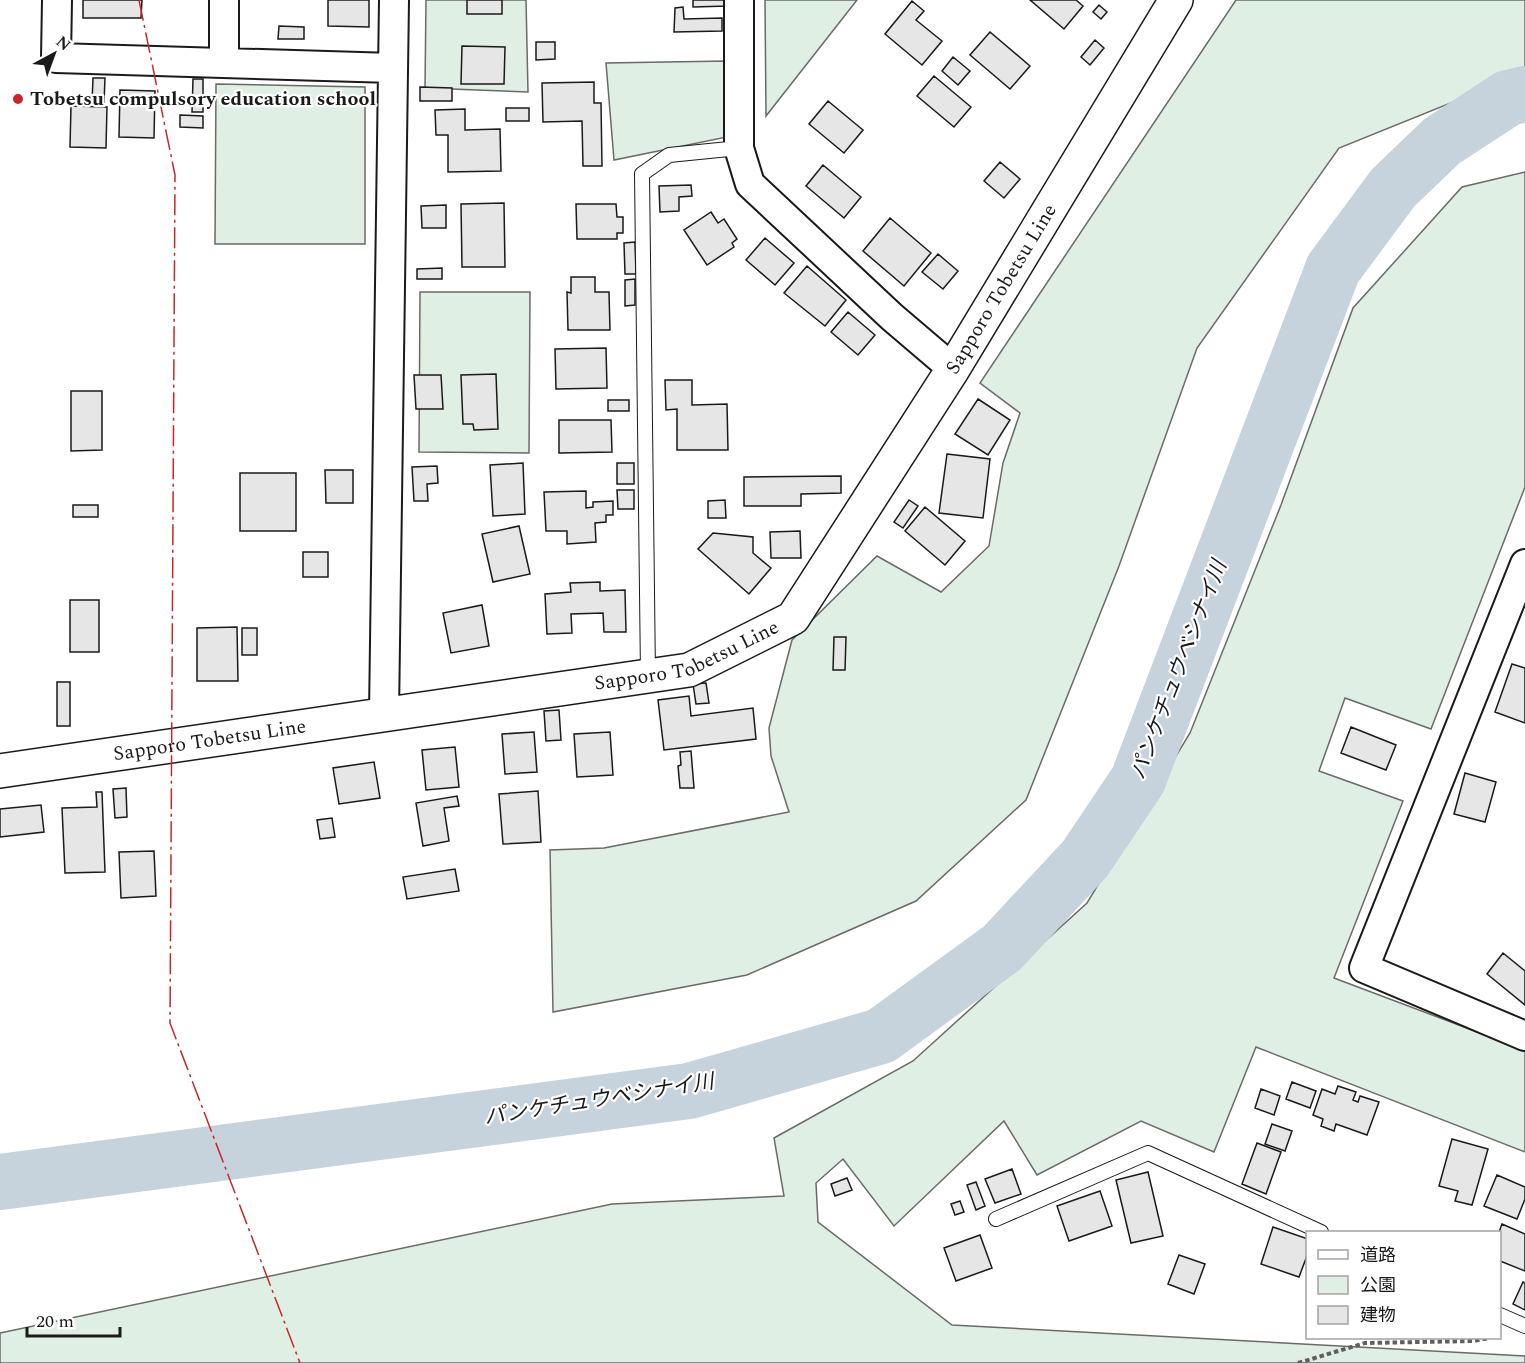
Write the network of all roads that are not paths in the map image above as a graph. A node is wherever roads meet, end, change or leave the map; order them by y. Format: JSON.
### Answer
{"nodes":[{"id":1,"x":57,"y":0,"type":"edge"},
{"id":2,"x":224,"y":0,"type":"edge"},
{"id":3,"x":394,"y":0,"type":"edge"},
{"id":4,"x":739,"y":0,"type":"edge"},
{"id":5,"x":1176,"y":0,"type":"edge"},
{"id":6,"x":224,"y":62,"type":"junction"},
{"id":7,"x":393,"y":68,"type":"junction"},
{"id":8,"x":739,"y":148,"type":"junction"},
{"id":9,"x":953,"y":369,"type":"junction"},
{"id":10,"x":1525,"y":564,"type":"edge"},
{"id":11,"x":648,"y":675,"type":"junction"},
{"id":12,"x":384,"y":714,"type":"junction"},
{"id":13,"x":0,"y":771,"type":"edge"},
{"id":14,"x":1525,"y":1036,"type":"edge"},
{"id":15,"x":996,"y":1219,"type":"dead end"},
{"id":16,"x":1317,"y":1231,"type":"edge"},
{"id":17,"x":1501,"y":1315,"type":"edge"},
{"id":18,"x":1525,"y":1326,"type":"edge"}],
"edges":[{"from":1,"to":6,"type":"street"},
{"from":2,"to":6,"type":"street"},
{"from":3,"to":7,"type":"street"},
{"from":4,"to":8,"type":"street"},
{"from":5,"to":9,"type":"main road","name":"Sapporo Tobetsu Line"},
{"from":6,"to":7,"type":"street"},
{"from":7,"to":12,"type":"street"},
{"from":8,"to":9,"type":"street"},
{"from":8,"to":11,"type":"lane"},
{"from":9,"to":11,"type":"main road","name":"Sapporo Tobetsu Line"},
{"from":10,"to":14,"type":"street"},
{"from":11,"to":12,"type":"main road","name":"Sapporo Tobetsu Line"},
{"from":12,"to":13,"type":"main road","name":"Sapporo Tobetsu Line"},
{"from":15,"to":16,"type":"lane"},
{"from":17,"to":18,"type":"lane"}]}
